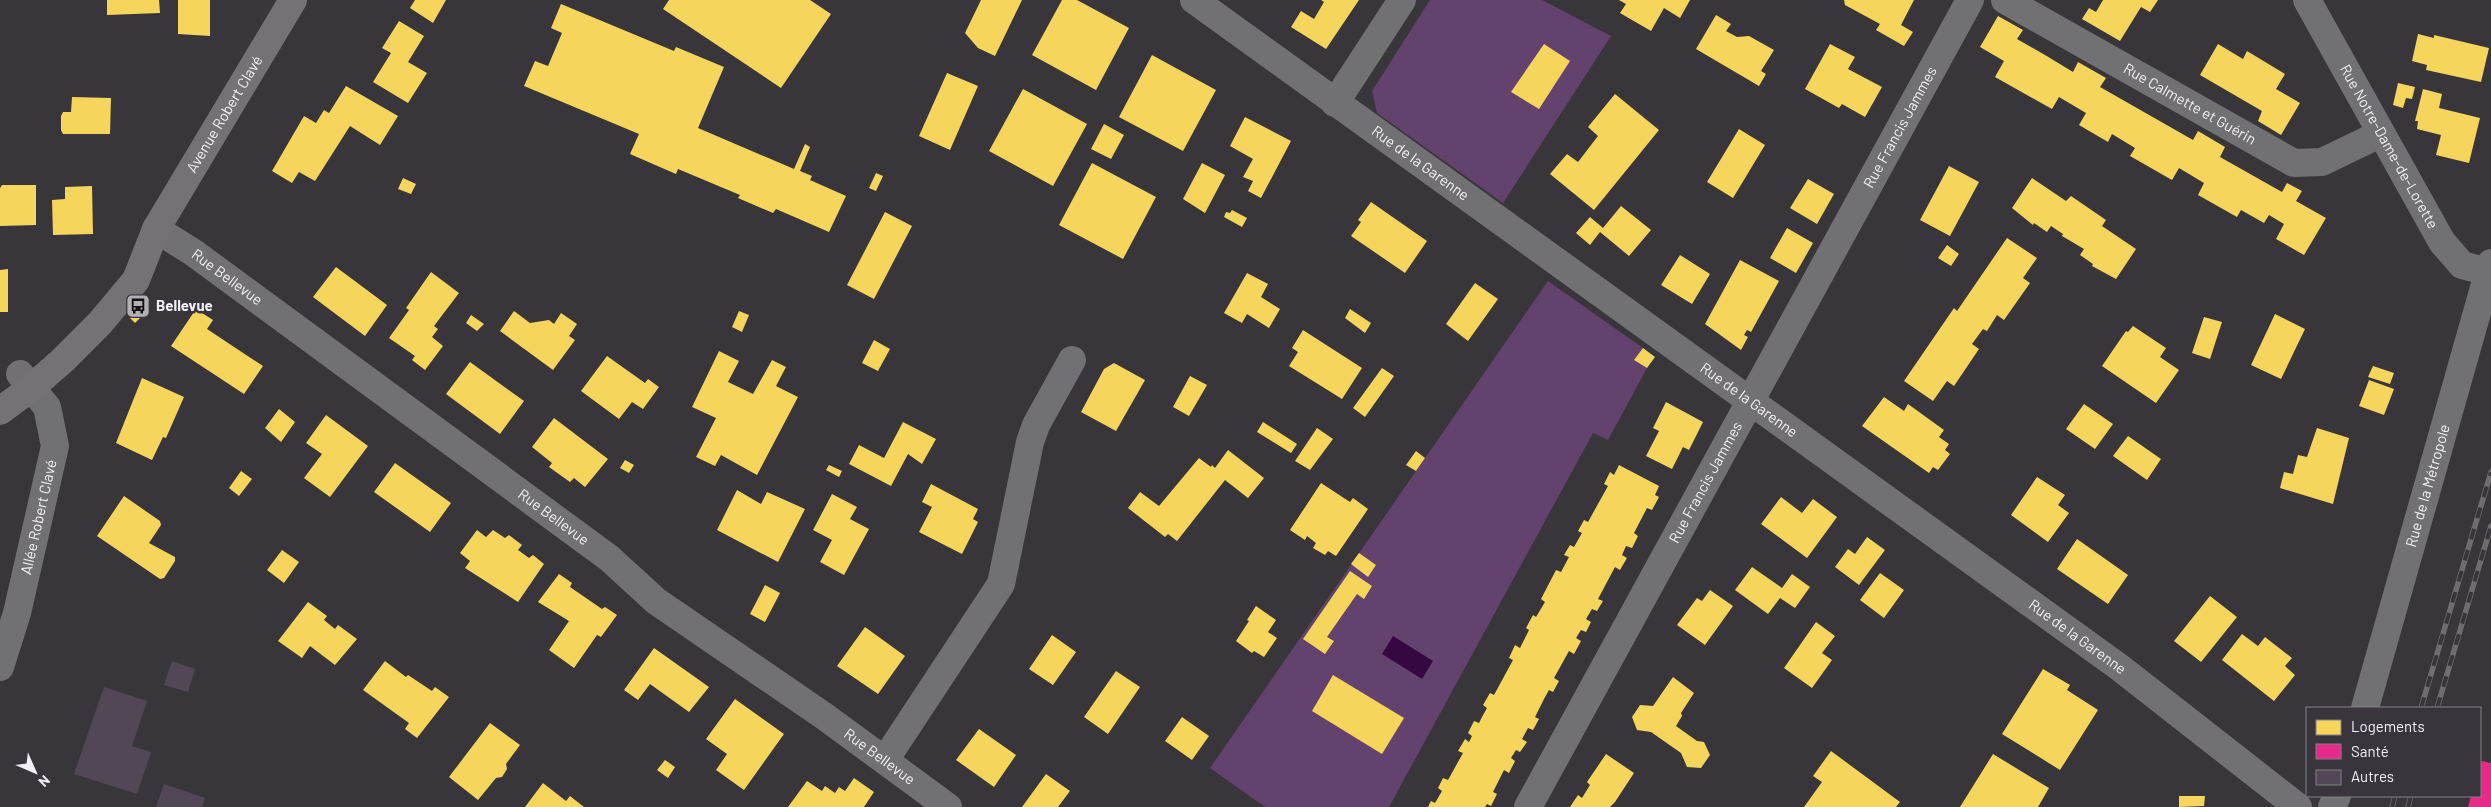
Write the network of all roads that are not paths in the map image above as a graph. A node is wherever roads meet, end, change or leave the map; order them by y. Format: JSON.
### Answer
{"nodes":[{"id":1,"x":293,"y":0,"type":"edge"},
{"id":2,"x":1194,"y":0,"type":"edge"},
{"id":3,"x":1402,"y":0,"type":"edge"},
{"id":4,"x":1970,"y":0,"type":"edge"},
{"id":5,"x":2005,"y":0,"type":"edge"},
{"id":6,"x":2307,"y":0,"type":"edge"},
{"id":7,"x":1336,"y":103,"type":"junction"},
{"id":8,"x":2380,"y":134,"type":"junction"},
{"id":9,"x":156,"y":229,"type":"junction"},
{"id":10,"x":2490,"y":268,"type":"edge"},
{"id":11,"x":1072,"y":360,"type":"dead end"},
{"id":12,"x":17,"y":384,"type":"edge"},
{"id":13,"x":1751,"y":400,"type":"junction"},
{"id":14,"x":0,"y":411,"type":"edge"},
{"id":15,"x":0,"y":667,"type":"edge"},
{"id":16,"x":2365,"y":707,"type":"edge"},
{"id":17,"x":885,"y":760,"type":"junction"},
{"id":18,"x":948,"y":807,"type":"edge"},
{"id":19,"x":1528,"y":807,"type":"edge"},
{"id":20,"x":2298,"y":807,"type":"edge"}],
"edges":[{"from":1,"to":9,"type":"street","name":"Avenue Robert Clavé"},
{"from":2,"to":7,"type":"street","name":"Rue de la Garenne"},
{"from":3,"to":7,"type":"street"},
{"from":4,"to":13,"type":"street","name":"Rue Francis Jammes"},
{"from":5,"to":8,"type":"street","name":"Rue Calmette et Guérin"},
{"from":6,"to":8,"type":"street","name":"Rue Notre-Dame-de-Lorette"},
{"from":7,"to":13,"type":"street","name":"Rue de la Garenne"},
{"from":8,"to":10,"type":"street","name":"Rue Notre-Dame-de-Lorette"},
{"from":9,"to":12,"type":"street","name":"Avenue Robert Clavé"},
{"from":9,"to":17,"type":"street","name":"Rue Bellevue"},
{"from":10,"to":16,"type":"street","name":"Rue de la Métropole"},
{"from":11,"to":17,"type":"street"},
{"from":12,"to":14,"type":"street","name":"Avenue Robert Clavé"},
{"from":12,"to":15,"type":"street","name":"Allée Robert Clavé"},
{"from":13,"to":19,"type":"street","name":"Rue Francis Jammes"},
{"from":13,"to":20,"type":"street","name":"Rue de la Garenne"},
{"from":17,"to":18,"type":"street","name":"Rue Bellevue"}]}
